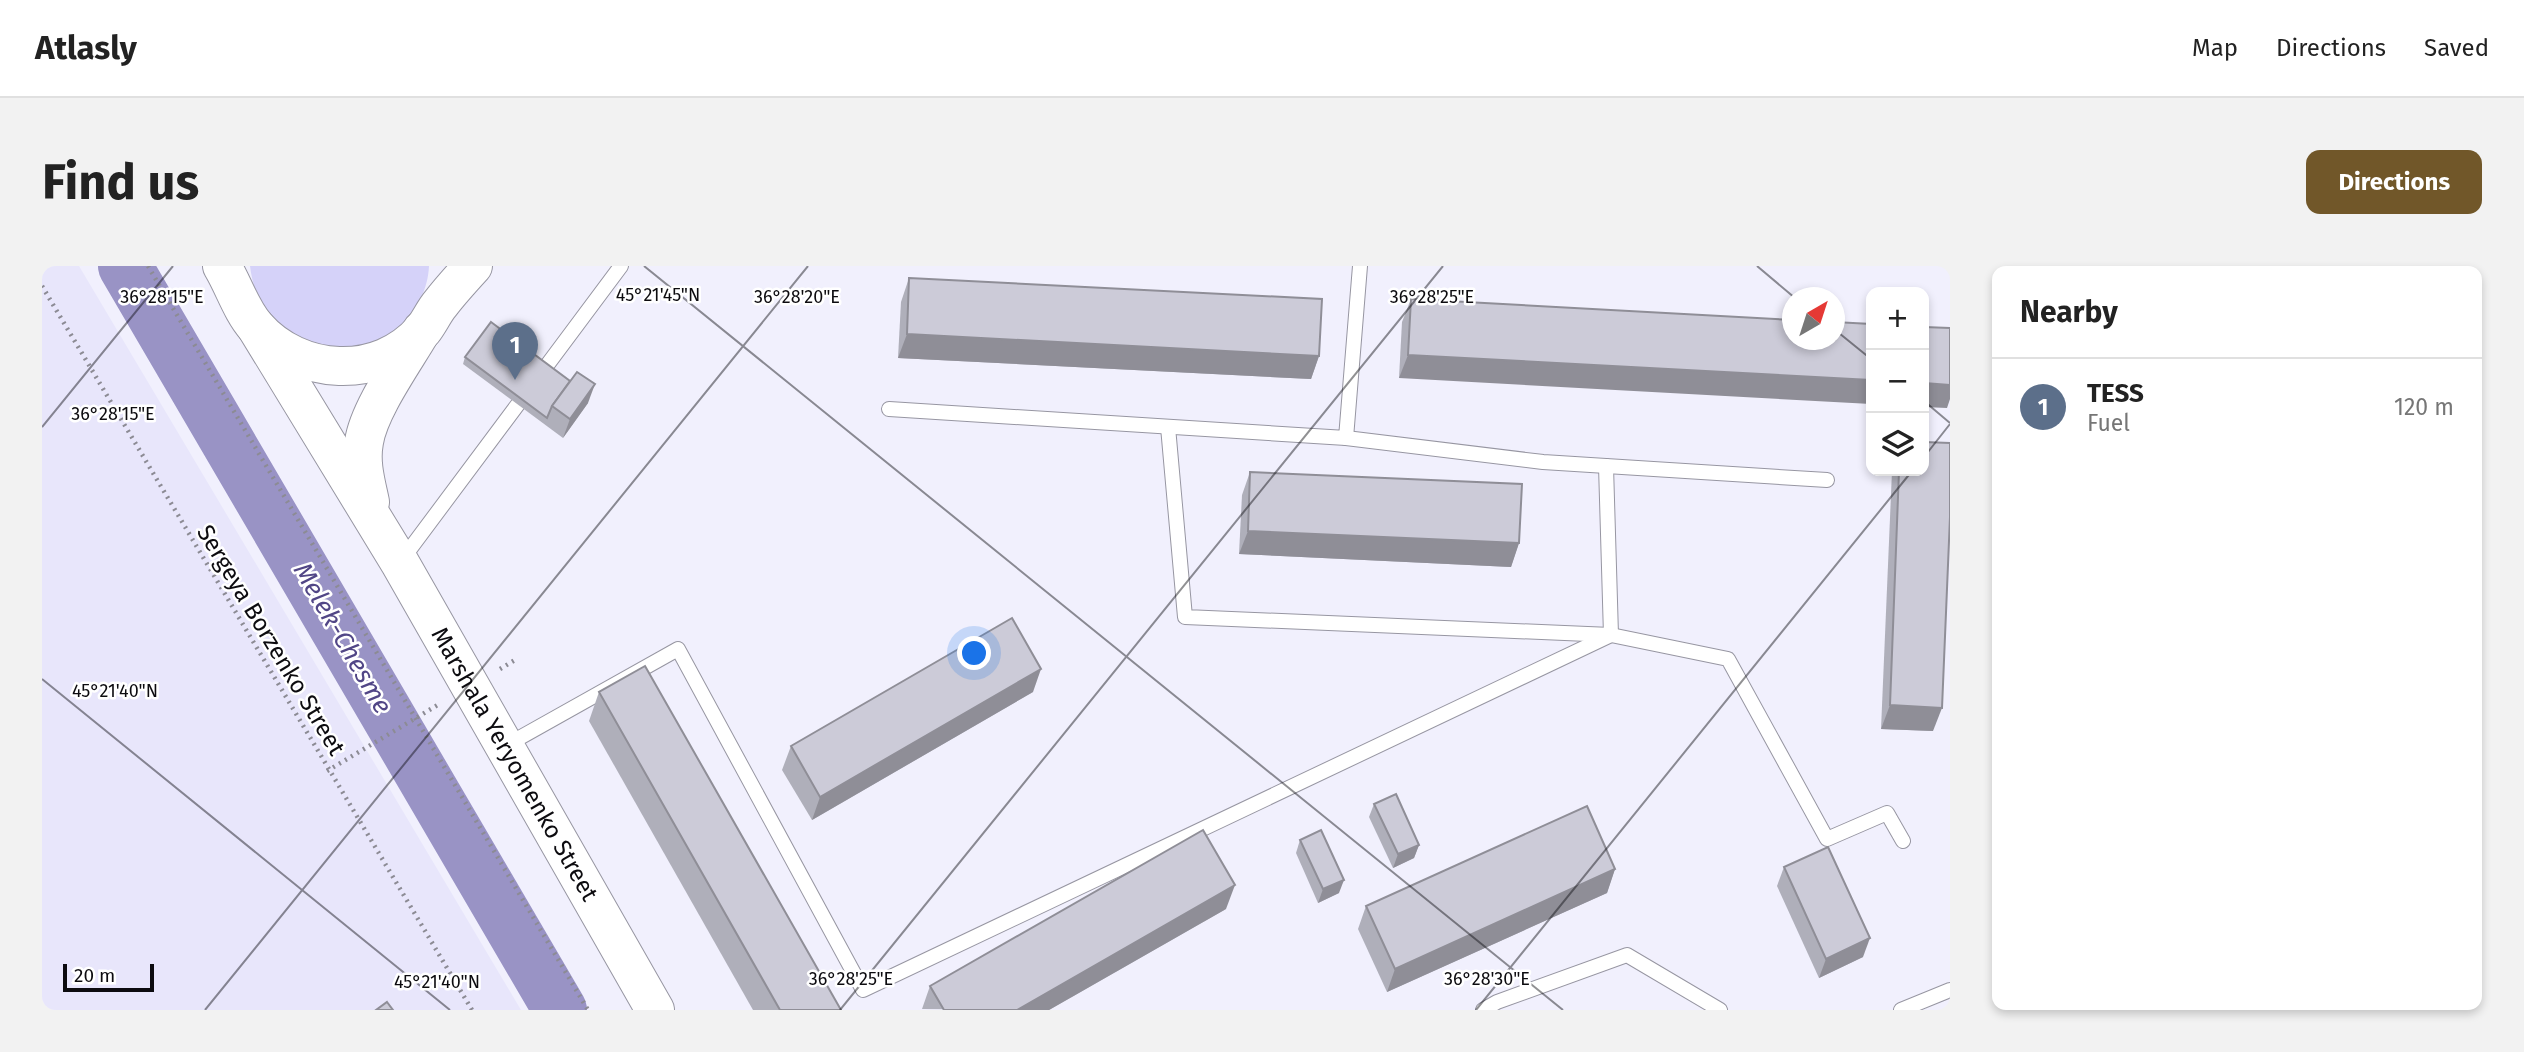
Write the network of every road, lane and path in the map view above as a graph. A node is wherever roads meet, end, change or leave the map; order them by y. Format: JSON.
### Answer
{"nodes":[{"id":1,"x":148,"y":266,"type":"edge"},
{"id":2,"x":448,"y":266,"type":"edge"},
{"id":3,"x":473,"y":266,"type":"edge"},
{"id":4,"x":621,"y":266,"type":"edge"},
{"id":5,"x":1360,"y":266,"type":"edge"},
{"id":6,"x":229,"y":274,"type":"edge"},
{"id":7,"x":42,"y":286,"type":"edge"},
{"id":8,"x":431,"y":317,"type":"junction"},
{"id":9,"x":256,"y":327,"type":"junction"},
{"id":10,"x":890,"y":409,"type":"dead end"},
{"id":11,"x":1168,"y":427,"type":"junction"},
{"id":12,"x":1346,"y":438,"type":"junction"},
{"id":13,"x":1606,"y":466,"type":"junction"},
{"id":14,"x":1827,"y":480,"type":"dead end"},
{"id":15,"x":374,"y":518,"type":"junction"},
{"id":16,"x":400,"y":562,"type":"junction"},
{"id":17,"x":1611,"y":635,"type":"junction"},
{"id":18,"x":415,"y":718,"type":"junction"},
{"id":19,"x":503,"y":747,"type":"junction"},
{"id":20,"x":327,"y":771,"type":"junction"},
{"id":21,"x":1903,"y":841,"type":"dead end"},
{"id":22,"x":1950,"y":990,"type":"edge"},
{"id":23,"x":472,"y":1010,"type":"edge"},
{"id":24,"x":588,"y":1010,"type":"edge"},
{"id":25,"x":654,"y":1010,"type":"edge"},
{"id":26,"x":1483,"y":1010,"type":"edge"},
{"id":27,"x":1720,"y":1010,"type":"edge"},
{"id":28,"x":1901,"y":1010,"type":"edge"}],
"edges":[{"from":1,"to":18,"type":"path"},
{"from":2,"to":8,"type":"main road"},
{"from":3,"to":8,"type":"main road","name":"Marshala Yeryomenko Street"},
{"from":4,"to":16,"type":"lane"},
{"from":5,"to":12,"type":"lane"},
{"from":6,"to":9,"type":"main road","name":"Marshala Yeryomenko Street"},
{"from":7,"to":20,"type":"path","name":"Sergeya Borzenko Street"},
{"from":8,"to":9,"type":"main road"},
{"from":8,"to":15,"type":"main road","name":"Marshala Yeryomenko Street"},
{"from":9,"to":15,"type":"main road","name":"Marshala Yeryomenko Street"},
{"from":10,"to":11,"type":"lane"},
{"from":11,"to":12,"type":"lane"},
{"from":11,"to":17,"type":"lane"},
{"from":12,"to":13,"type":"lane"},
{"from":13,"to":14,"type":"lane"},
{"from":13,"to":17,"type":"lane"},
{"from":15,"to":16,"type":"main road","name":"Marshala Yeryomenko Street"},
{"from":16,"to":19,"type":"main road","name":"Marshala Yeryomenko Street"},
{"from":17,"to":19,"type":"lane"},
{"from":17,"to":21,"type":"lane"},
{"from":18,"to":20,"type":"path"},
{"from":18,"to":24,"type":"path"},
{"from":19,"to":25,"type":"main road","name":"Marshala Yeryomenko Street"},
{"from":20,"to":23,"type":"path","name":"Sergeya Borzenko Street"},
{"from":22,"to":28,"type":"lane"},
{"from":26,"to":27,"type":"lane"}]}
